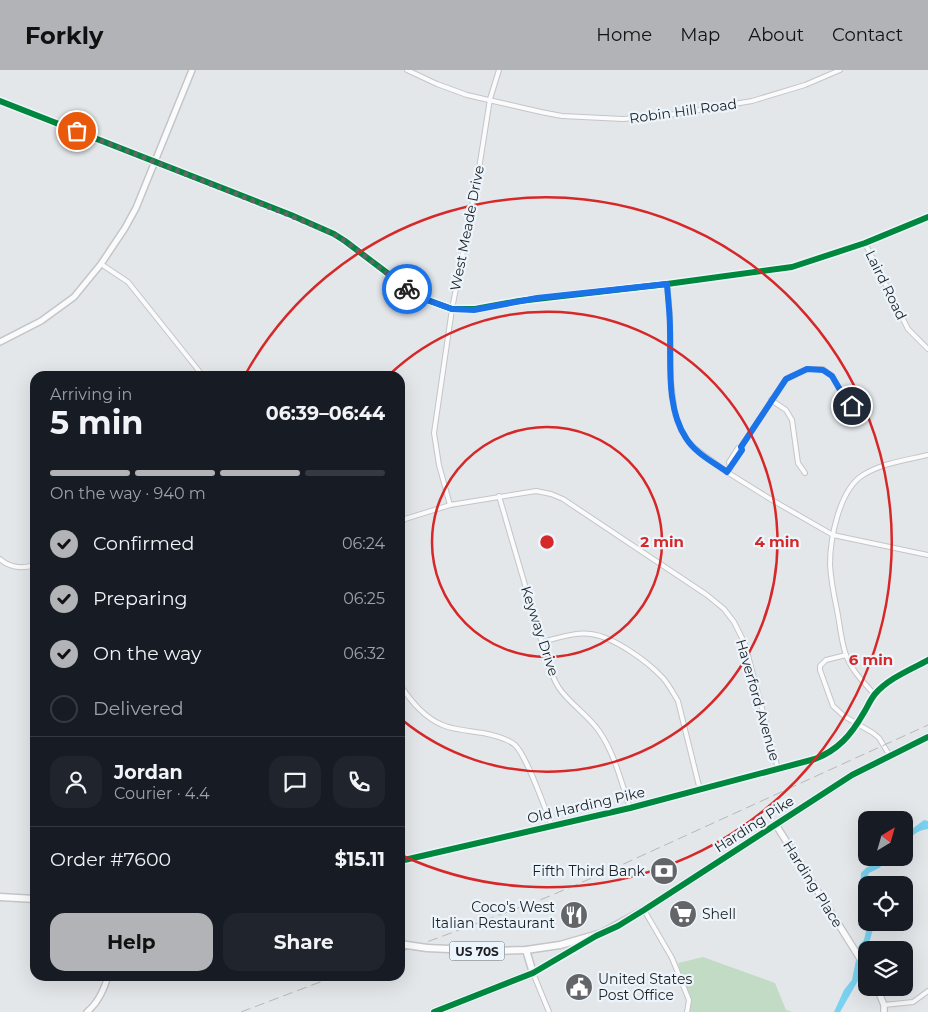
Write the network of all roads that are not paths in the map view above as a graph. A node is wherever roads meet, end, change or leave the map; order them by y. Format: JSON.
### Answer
{"nodes":[{"id":1,"x":192,"y":70,"type":"edge"},
{"id":2,"x":407,"y":70,"type":"edge"},
{"id":3,"x":499,"y":70,"type":"edge"},
{"id":4,"x":840,"y":70,"type":"edge"},
{"id":5,"x":490,"y":99,"type":"junction"},
{"id":6,"x":0,"y":101,"type":"edge"},
{"id":7,"x":156,"y":162,"type":"junction"},
{"id":8,"x":928,"y":217,"type":"edge"},
{"id":9,"x":865,"y":242,"type":"junction"},
{"id":10,"x":101,"y":264,"type":"junction"},
{"id":11,"x":667,"y":284,"type":"junction"},
{"id":12,"x":452,"y":309,"type":"junction"},
{"id":13,"x":0,"y":342,"type":"edge"},
{"id":14,"x":928,"y":349,"type":"edge"},
{"id":15,"x":199,"y":371,"type":"edge"},
{"id":16,"x":771,"y":400,"type":"junction"},
{"id":17,"x":864,"y":414,"type":"dead end"},
{"id":18,"x":928,"y":455,"type":"edge"},
{"id":19,"x":727,"y":472,"type":"junction"},
{"id":20,"x":805,"y":473,"type":"dead end"},
{"id":21,"x":499,"y":496,"type":"junction"},
{"id":22,"x":450,"y":505,"type":"junction"},
{"id":23,"x":405,"y":519,"type":"edge"},
{"id":24,"x":833,"y":535,"type":"junction"},
{"id":25,"x":928,"y":555,"type":"edge"},
{"id":26,"x":0,"y":558,"type":"edge"},
{"id":27,"x":30,"y":567,"type":"edge"},
{"id":28,"x":542,"y":642,"type":"junction"},
{"id":29,"x":846,"y":655,"type":"junction"},
{"id":30,"x":928,"y":660,"type":"edge"},
{"id":31,"x":405,"y":692,"type":"edge"},
{"id":32,"x":875,"y":695,"type":"junction"},
{"id":33,"x":857,"y":724,"type":"junction"},
{"id":34,"x":928,"y":737,"type":"edge"},
{"id":35,"x":890,"y":756,"type":"junction"},
{"id":36,"x":778,"y":769,"type":"junction"},
{"id":37,"x":700,"y":790,"type":"junction"},
{"id":38,"x":630,"y":808,"type":"junction"},
{"id":39,"x":776,"y":825,"type":"junction"},
{"id":40,"x":552,"y":826,"type":"junction"},
{"id":41,"x":405,"y":859,"type":"edge"},
{"id":42,"x":0,"y":897,"type":"edge"},
{"id":43,"x":30,"y":899,"type":"edge"},
{"id":44,"x":644,"y":910,"type":"junction"},
{"id":45,"x":596,"y":936,"type":"junction"},
{"id":46,"x":405,"y":945,"type":"edge"},
{"id":47,"x":526,"y":950,"type":"junction"},
{"id":48,"x":858,"y":955,"type":"edge"},
{"id":49,"x":533,"y":973,"type":"junction"},
{"id":50,"x":106,"y":981,"type":"edge"},
{"id":51,"x":928,"y":991,"type":"edge"},
{"id":52,"x":880,"y":996,"type":"edge"},
{"id":53,"x":884,"y":1009,"type":"edge"},
{"id":54,"x":87,"y":1012,"type":"edge"},
{"id":55,"x":434,"y":1012,"type":"edge"},
{"id":56,"x":549,"y":1012,"type":"edge"},
{"id":57,"x":687,"y":1012,"type":"edge"}],
"edges":[{"from":1,"to":7,"type":"street"},
{"from":2,"to":5,"type":"street","name":"Robin Hill Road"},
{"from":3,"to":5,"type":"street","name":"West Meade Drive"},
{"from":4,"to":5,"type":"street","name":"Robin Hill Road"},
{"from":5,"to":12,"type":"street","name":"West Meade Drive"},
{"from":6,"to":7,"type":"street"},
{"from":7,"to":10,"type":"street"},
{"from":7,"to":12,"type":"street"},
{"from":8,"to":9,"type":"street"},
{"from":9,"to":11,"type":"street"},
{"from":9,"to":14,"type":"street","name":"Laird Road"},
{"from":10,"to":13,"type":"street"},
{"from":10,"to":15,"type":"street"},
{"from":11,"to":12,"type":"street"},
{"from":11,"to":19,"type":"street"},
{"from":12,"to":22,"type":"street","name":"West Meade Drive"},
{"from":16,"to":17,"type":"street"},
{"from":16,"to":19,"type":"street"},
{"from":16,"to":20,"type":"street"},
{"from":18,"to":24,"type":"street"},
{"from":19,"to":24,"type":"street"},
{"from":21,"to":22,"type":"street","name":"Haverford Avenue"},
{"from":21,"to":28,"type":"street","name":"Keyway Drive"},
{"from":21,"to":36,"type":"street","name":"Haverford Avenue"},
{"from":22,"to":23,"type":"street","name":"Haverford Avenue"},
{"from":24,"to":25,"type":"street"},
{"from":24,"to":29,"type":"street"},
{"from":26,"to":27,"type":"street"},
{"from":28,"to":37,"type":"street"},
{"from":28,"to":38,"type":"street","name":"Keyway Drive"},
{"from":29,"to":32,"type":"street"},
{"from":29,"to":33,"type":"street"},
{"from":30,"to":32,"type":"street","name":"Old Harding Pike"},
{"from":31,"to":40,"type":"street"},
{"from":32,"to":33,"type":"street","name":"Old Harding Pike"},
{"from":33,"to":35,"type":"street"},
{"from":33,"to":36,"type":"street","name":"Old Harding Pike"},
{"from":34,"to":35,"type":"main road","name":"Harding Pike","number":"US 70S"},
{"from":35,"to":39,"type":"main road","name":"Harding Pike","number":"US 70S"},
{"from":36,"to":37,"type":"street","name":"Old Harding Pike"},
{"from":37,"to":38,"type":"street","name":"Old Harding Pike"},
{"from":38,"to":40,"type":"street","name":"Old Harding Pike"},
{"from":39,"to":44,"type":"main road","name":"Harding Pike","number":"US 70S"},
{"from":39,"to":48,"type":"main road","name":"Harding Place"},
{"from":40,"to":41,"type":"street","name":"Old Harding Pike"},
{"from":42,"to":43,"type":"main road"},
{"from":44,"to":45,"type":"main road","name":"Harding Pike","number":"US 70S"},
{"from":44,"to":57,"type":"street"},
{"from":45,"to":47,"type":"main road","name":"Harding Pike","number":"US 70S"},
{"from":45,"to":49,"type":"main road"},
{"from":46,"to":47,"type":"main road","name":"Harding Pike","number":"US 70S","bridge":true},
{"from":47,"to":49,"type":"main road"},
{"from":49,"to":55,"type":"main road"},
{"from":49,"to":56,"type":"street"},
{"from":50,"to":54,"type":"street"},
{"from":51,"to":53,"type":"street"},
{"from":52,"to":53,"type":"main road"}]}
